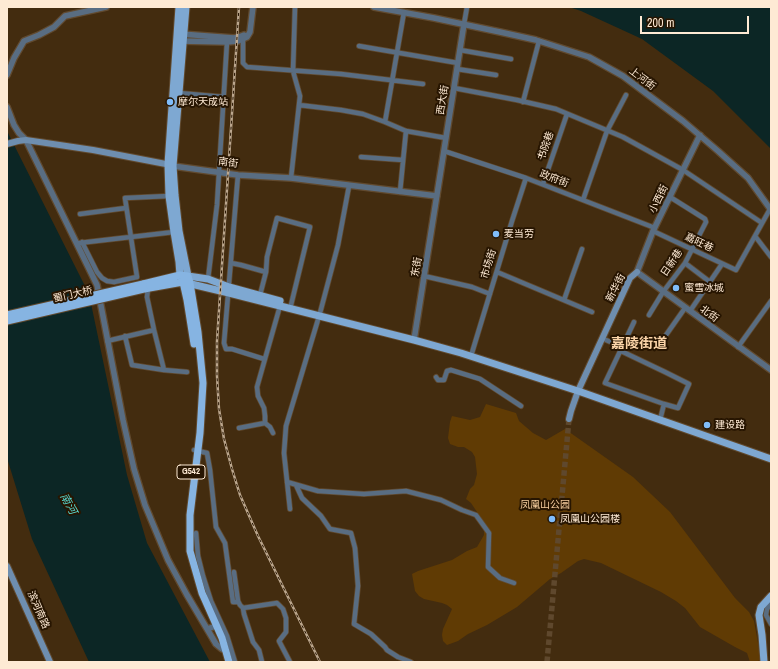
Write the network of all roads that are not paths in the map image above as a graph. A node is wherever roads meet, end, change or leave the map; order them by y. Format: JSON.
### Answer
{"nodes":[{"id":1,"x":106,"y":7,"type":"edge"},
{"id":2,"x":179,"y":7,"type":"edge"},
{"id":3,"x":186,"y":7,"type":"edge"},
{"id":4,"x":253,"y":7,"type":"edge"},
{"id":5,"x":296,"y":7,"type":"edge"},
{"id":6,"x":374,"y":7,"type":"edge"},
{"id":7,"x":467,"y":7,"type":"edge"},
{"id":8,"x":404,"y":12,"type":"junction"},
{"id":9,"x":464,"y":24,"type":"junction"},
{"id":10,"x":180,"y":37,"type":"junction"},
{"id":11,"x":243,"y":37,"type":"junction"},
{"id":12,"x":539,"y":41,"type":"junction"},
{"id":13,"x":227,"y":42,"type":"junction"},
{"id":14,"x":359,"y":46,"type":"dead end"},
{"id":15,"x":460,"y":50,"type":"junction"},
{"id":16,"x":397,"y":53,"type":"junction"},
{"id":17,"x":511,"y":59,"type":"dead end"},
{"id":18,"x":458,"y":66,"type":"junction"},
{"id":19,"x":292,"y":71,"type":"junction"},
{"id":20,"x":7,"y":75,"type":"edge"},
{"id":21,"x":496,"y":75,"type":"dead end"},
{"id":22,"x":392,"y":81,"type":"junction"},
{"id":23,"x":423,"y":84,"type":"dead end"},
{"id":24,"x":454,"y":88,"type":"junction"},
{"id":25,"x":179,"y":93,"type":"junction"},
{"id":26,"x":626,"y":95,"type":"dead end"},
{"id":27,"x":224,"y":96,"type":"junction"},
{"id":28,"x":523,"y":102,"type":"junction"},
{"id":29,"x":299,"y":105,"type":"junction"},
{"id":30,"x":7,"y":107,"type":"edge"},
{"id":31,"x":567,"y":114,"type":"junction"},
{"id":32,"x":385,"y":122,"type":"junction"},
{"id":33,"x":406,"y":131,"type":"junction"},
{"id":34,"x":607,"y":131,"type":"junction"},
{"id":35,"x":700,"y":135,"type":"junction"},
{"id":36,"x":446,"y":138,"type":"junction"},
{"id":37,"x":26,"y":140,"type":"junction"},
{"id":38,"x":7,"y":144,"type":"edge"},
{"id":39,"x":444,"y":151,"type":"junction"},
{"id":40,"x":361,"y":157,"type":"dead end"},
{"id":41,"x":404,"y":160,"type":"junction"},
{"id":42,"x":171,"y":165,"type":"junction"},
{"id":43,"x":683,"y":170,"type":"junction"},
{"id":44,"x":219,"y":172,"type":"junction"},
{"id":45,"x":238,"y":175,"type":"junction"},
{"id":46,"x":291,"y":178,"type":"junction"},
{"id":47,"x":526,"y":178,"type":"junction"},
{"id":48,"x":543,"y":184,"type":"junction"},
{"id":49,"x":349,"y":186,"type":"junction"},
{"id":50,"x":400,"y":192,"type":"junction"},
{"id":51,"x":170,"y":196,"type":"junction"},
{"id":52,"x":437,"y":196,"type":"junction"},
{"id":53,"x":670,"y":197,"type":"junction"},
{"id":54,"x":583,"y":200,"type":"junction"},
{"id":55,"x":126,"y":208,"type":"junction"},
{"id":56,"x":770,"y":210,"type":"edge"},
{"id":57,"x":80,"y":214,"type":"dead end"},
{"id":58,"x":762,"y":223,"type":"junction"},
{"id":59,"x":654,"y":230,"type":"junction"},
{"id":60,"x":174,"y":232,"type":"junction"},
{"id":61,"x":755,"y":236,"type":"junction"},
{"id":62,"x":131,"y":237,"type":"junction"},
{"id":63,"x":79,"y":243,"type":"junction"},
{"id":64,"x":582,"y":249,"type":"dead end"},
{"id":65,"x":692,"y":250,"type":"junction"},
{"id":66,"x":771,"y":256,"type":"edge"},
{"id":67,"x":231,"y":263,"type":"junction"},
{"id":68,"x":685,"y":263,"type":"junction"},
{"id":69,"x":722,"y":264,"type":"junction"},
{"id":70,"x":266,"y":272,"type":"junction"},
{"id":71,"x":497,"y":272,"type":"junction"},
{"id":72,"x":637,"y":272,"type":"junction"},
{"id":73,"x":424,"y":276,"type":"junction"},
{"id":74,"x":185,"y":279,"type":"junction"},
{"id":75,"x":208,"y":279,"type":"junction"},
{"id":76,"x":710,"y":282,"type":"junction"},
{"id":77,"x":145,"y":287,"type":"junction"},
{"id":78,"x":229,"y":290,"type":"junction"},
{"id":79,"x":663,"y":292,"type":"junction"},
{"id":80,"x":490,"y":294,"type":"junction"},
{"id":81,"x":260,"y":296,"type":"junction"},
{"id":82,"x":564,"y":300,"type":"junction"},
{"id":83,"x":771,"y":301,"type":"edge"},
{"id":84,"x":291,"y":304,"type":"junction"},
{"id":85,"x":280,"y":306,"type":"junction"},
{"id":86,"x":687,"y":310,"type":"junction"},
{"id":87,"x":592,"y":312,"type":"dead end"},
{"id":88,"x":7,"y":315,"type":"edge"},
{"id":89,"x":319,"y":315,"type":"junction"},
{"id":90,"x":649,"y":315,"type":"dead end"},
{"id":91,"x":7,"y":321,"type":"edge"},
{"id":92,"x":634,"y":322,"type":"dead end"},
{"id":93,"x":154,"y":330,"type":"junction"},
{"id":94,"x":125,"y":336,"type":"junction"},
{"id":95,"x":666,"y":336,"type":"dead end"},
{"id":96,"x":414,"y":338,"type":"junction"},
{"id":97,"x":606,"y":340,"type":"junction"},
{"id":98,"x":107,"y":341,"type":"junction"},
{"id":99,"x":738,"y":347,"type":"junction"},
{"id":100,"x":622,"y":349,"type":"junction"},
{"id":101,"x":472,"y":355,"type":"junction"},
{"id":102,"x":264,"y":359,"type":"junction"},
{"id":103,"x":164,"y":370,"type":"junction"},
{"id":104,"x":771,"y":370,"type":"edge"},
{"id":105,"x":187,"y":372,"type":"dead end"},
{"id":106,"x":436,"y":377,"type":"dead end"},
{"id":107,"x":581,"y":390,"type":"junction"},
{"id":108,"x":664,"y":404,"type":"junction"},
{"id":109,"x":521,"y":406,"type":"dead end"},
{"id":110,"x":661,"y":416,"type":"junction"},
{"id":111,"x":265,"y":423,"type":"junction"},
{"id":112,"x":239,"y":428,"type":"dead end"},
{"id":113,"x":273,"y":433,"type":"dead end"},
{"id":114,"x":196,"y":450,"type":"junction"},
{"id":115,"x":771,"y":455,"type":"edge"},
{"id":116,"x":771,"y":458,"type":"edge"},
{"id":117,"x":287,"y":482,"type":"junction"},
{"id":118,"x":296,"y":485,"type":"junction"},
{"id":119,"x":290,"y":509,"type":"dead end"},
{"id":120,"x":196,"y":533,"type":"dead end"},
{"id":121,"x":7,"y":566,"type":"edge"},
{"id":122,"x":234,"y":572,"type":"dead end"},
{"id":123,"x":514,"y":583,"type":"dead end"},
{"id":124,"x":771,"y":598,"type":"edge"},
{"id":125,"x":238,"y":601,"type":"junction"},
{"id":126,"x":243,"y":608,"type":"junction"},
{"id":127,"x":771,"y":624,"type":"edge"},
{"id":128,"x":210,"y":628,"type":"junction"},
{"id":129,"x":226,"y":659,"type":"edge"},
{"id":130,"x":50,"y":662,"type":"edge"},
{"id":131,"x":235,"y":662,"type":"edge"},
{"id":132,"x":262,"y":662,"type":"edge"},
{"id":133,"x":290,"y":662,"type":"edge"},
{"id":134,"x":411,"y":662,"type":"edge"},
{"id":135,"x":764,"y":662,"type":"edge"}],
"edges":[{"from":1,"to":20,"type":"street"},
{"from":2,"to":10,"type":"main road"},
{"from":3,"to":10,"type":"main road"},
{"from":4,"to":11,"type":"street"},
{"from":5,"to":19,"type":"street"},
{"from":6,"to":8,"type":"street","name":"上河街"},
{"from":7,"to":9,"type":"street","name":"西大街"},
{"from":8,"to":9,"type":"street","name":"上河街"},
{"from":8,"to":16,"type":"street"},
{"from":9,"to":12,"type":"street","name":"上河街"},
{"from":9,"to":15,"type":"street","name":"西大街"},
{"from":10,"to":11,"type":"street"},
{"from":10,"to":13,"type":"street"},
{"from":10,"to":25,"type":"main road"},
{"from":10,"to":42,"type":"main road"},
{"from":11,"to":13,"type":"street"},
{"from":11,"to":19,"type":"street"},
{"from":12,"to":28,"type":"street"},
{"from":12,"to":35,"type":"street","name":"上河街"},
{"from":13,"to":27,"type":"street"},
{"from":14,"to":16,"type":"street"},
{"from":15,"to":17,"type":"street"},
{"from":15,"to":18,"type":"street","name":"西大街"},
{"from":16,"to":18,"type":"street"},
{"from":16,"to":22,"type":"street"},
{"from":18,"to":21,"type":"street"},
{"from":18,"to":24,"type":"street","name":"西大街"},
{"from":19,"to":22,"type":"street"},
{"from":19,"to":29,"type":"street"},
{"from":22,"to":23,"type":"street"},
{"from":22,"to":32,"type":"street"},
{"from":24,"to":28,"type":"street"},
{"from":24,"to":36,"type":"street","name":"西大街"},
{"from":25,"to":27,"type":"street"},
{"from":25,"to":42,"type":"main road"},
{"from":26,"to":34,"type":"street"},
{"from":27,"to":44,"type":"street"},
{"from":28,"to":31,"type":"street"},
{"from":29,"to":32,"type":"street"},
{"from":29,"to":46,"type":"street"},
{"from":30,"to":37,"type":"street"},
{"from":31,"to":34,"type":"street"},
{"from":31,"to":48,"type":"street","name":"书院巷"},
{"from":32,"to":33,"type":"street"},
{"from":33,"to":36,"type":"street"},
{"from":33,"to":41,"type":"street"},
{"from":34,"to":43,"type":"street"},
{"from":34,"to":54,"type":"street"},
{"from":35,"to":43,"type":"street","name":"小西街"},
{"from":35,"to":56,"type":"street","name":"上河街"},
{"from":36,"to":39,"type":"street","name":"西大街"},
{"from":37,"to":38,"type":"main road","name":"南街"},
{"from":37,"to":42,"type":"main road","name":"南街"},
{"from":37,"to":63,"type":"street"},
{"from":39,"to":47,"type":"street","name":"政府街"},
{"from":39,"to":52,"type":"street","name":"西大街"},
{"from":40,"to":41,"type":"street"},
{"from":41,"to":50,"type":"street"},
{"from":42,"to":44,"type":"street","name":"南街"},
{"from":42,"to":51,"type":"main road"},
{"from":42,"to":74,"type":"main road"},
{"from":43,"to":53,"type":"street","name":"小西街"},
{"from":43,"to":58,"type":"street"},
{"from":44,"to":45,"type":"street","name":"南街"},
{"from":44,"to":75,"type":"street"},
{"from":45,"to":46,"type":"street","name":"南街"},
{"from":45,"to":67,"type":"street"},
{"from":46,"to":49,"type":"street","name":"南街"},
{"from":47,"to":48,"type":"street","name":"政府街"},
{"from":47,"to":71,"type":"street","name":"市场街"},
{"from":48,"to":54,"type":"street","name":"政府街"},
{"from":49,"to":50,"type":"street","name":"南街"},
{"from":49,"to":89,"type":"street"},
{"from":50,"to":52,"type":"street","name":"南街"},
{"from":51,"to":55,"type":"street"},
{"from":51,"to":60,"type":"main road"},
{"from":52,"to":73,"type":"street","name":"东街"},
{"from":53,"to":59,"type":"street","name":"小西街"},
{"from":53,"to":65,"type":"street","name":"日新巷"},
{"from":54,"to":59,"type":"street","name":"政府街"},
{"from":55,"to":57,"type":"street"},
{"from":55,"to":62,"type":"street"},
{"from":56,"to":58,"type":"street"},
{"from":58,"to":61,"type":"street"},
{"from":59,"to":65,"type":"street","name":"嘉旺巷"},
{"from":59,"to":72,"type":"street","name":"小西街"},
{"from":60,"to":62,"type":"street"},
{"from":60,"to":74,"type":"main road"},
{"from":61,"to":66,"type":"street"},
{"from":61,"to":69,"type":"street","name":"嘉旺巷"},
{"from":62,"to":63,"type":"street"},
{"from":62,"to":63,"type":"street"},
{"from":63,"to":98,"type":"street"},
{"from":64,"to":82,"type":"street"},
{"from":65,"to":68,"type":"street","name":"日新巷"},
{"from":65,"to":69,"type":"street","name":"嘉旺巷"},
{"from":67,"to":70,"type":"street"},
{"from":67,"to":78,"type":"street"},
{"from":68,"to":76,"type":"street"},
{"from":68,"to":79,"type":"street","name":"日新巷"},
{"from":69,"to":76,"type":"street"},
{"from":70,"to":81,"type":"street"},
{"from":70,"to":84,"type":"street"},
{"from":71,"to":80,"type":"street","name":"市场街"},
{"from":71,"to":82,"type":"street"},
{"from":72,"to":79,"type":"street","name":"北街"},
{"from":72,"to":97,"type":"main road","name":"新华街"},
{"from":72,"to":107,"type":"main road","name":"新华街"},
{"from":73,"to":80,"type":"street"},
{"from":73,"to":96,"type":"street","name":"东街"},
{"from":74,"to":75,"type":"main road"},
{"from":74,"to":77,"type":"highway"},
{"from":74,"to":78,"type":"main road"},
{"from":74,"to":114,"type":"highway","number":"G542"},
{"from":75,"to":78,"type":"main road"},
{"from":76,"to":86,"type":"street"},
{"from":77,"to":88,"type":"highway","name":"蜀门大桥","bridge":true},
{"from":77,"to":91,"type":"highway","name":"蜀门大桥","bridge":true},
{"from":77,"to":93,"type":"street"},
{"from":78,"to":81,"type":"main road"},
{"from":78,"to":85,"type":"main road"},
{"from":78,"to":102,"type":"street"},
{"from":79,"to":86,"type":"street","name":"北街"},
{"from":79,"to":90,"type":"street","name":"日新巷"},
{"from":80,"to":101,"type":"street","name":"市场街"},
{"from":81,"to":84,"type":"main road"},
{"from":82,"to":87,"type":"street"},
{"from":83,"to":99,"type":"street"},
{"from":84,"to":89,"type":"main road"},
{"from":85,"to":89,"type":"main road"},
{"from":85,"to":102,"type":"street"},
{"from":86,"to":95,"type":"street"},
{"from":86,"to":99,"type":"street","name":"北街"},
{"from":89,"to":96,"type":"main road"},
{"from":89,"to":117,"type":"street"},
{"from":92,"to":100,"type":"street"},
{"from":93,"to":94,"type":"street"},
{"from":93,"to":103,"type":"street"},
{"from":94,"to":98,"type":"street"},
{"from":94,"to":103,"type":"street"},
{"from":96,"to":101,"type":"main road"},
{"from":97,"to":100,"type":"street"},
{"from":97,"to":107,"type":"main road","name":"新华街"},
{"from":98,"to":128,"type":"street"},
{"from":99,"to":104,"type":"street","name":"北街"},
{"from":100,"to":108,"type":"street"},
{"from":100,"to":108,"type":"street"},
{"from":101,"to":107,"type":"main road"},
{"from":102,"to":111,"type":"street"},
{"from":103,"to":105,"type":"street"},
{"from":106,"to":109,"type":"street"},
{"from":107,"to":110,"type":"main road"},
{"from":107,"to":116,"type":"main road"},
{"from":108,"to":110,"type":"street"},
{"from":110,"to":115,"type":"main road"},
{"from":111,"to":112,"type":"street"},
{"from":111,"to":113,"type":"street"},
{"from":114,"to":125,"type":"street"},
{"from":114,"to":128,"type":"highway","number":"G542"},
{"from":114,"to":129,"type":"highway","number":"G542"},
{"from":117,"to":118,"type":"street"},
{"from":117,"to":119,"type":"street"},
{"from":118,"to":123,"type":"street"},
{"from":118,"to":134,"type":"street"},
{"from":120,"to":131,"type":"street"},
{"from":121,"to":130,"type":"main road","name":"滨河南路"},
{"from":122,"to":125,"type":"street"},
{"from":124,"to":127,"type":"street"},
{"from":124,"to":135,"type":"main road"},
{"from":125,"to":126,"type":"street"},
{"from":126,"to":132,"type":"street"},
{"from":126,"to":133,"type":"street"},
{"from":128,"to":129,"type":"highway","number":"G542"}]}
